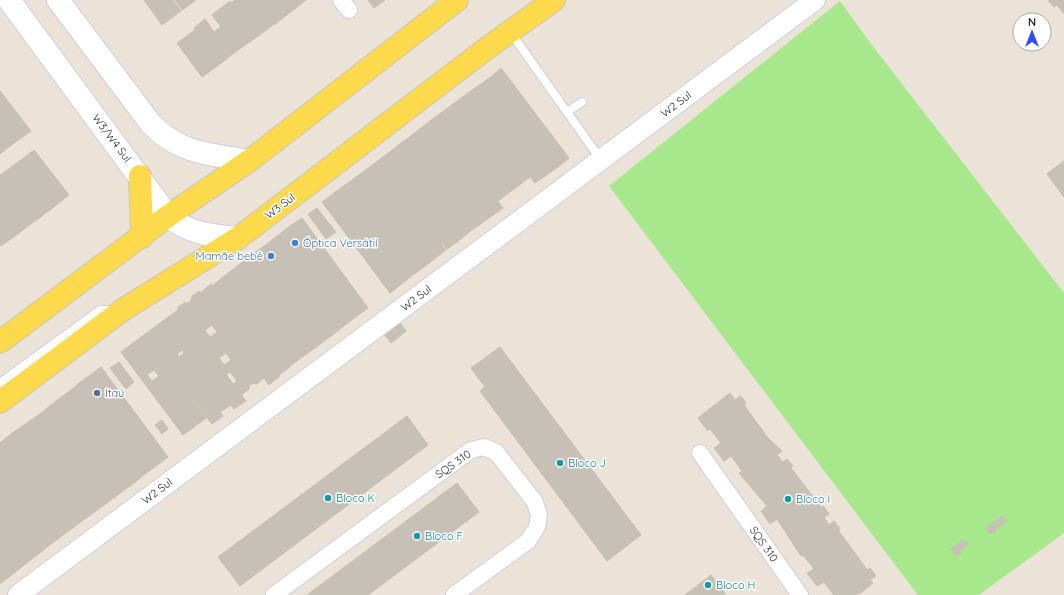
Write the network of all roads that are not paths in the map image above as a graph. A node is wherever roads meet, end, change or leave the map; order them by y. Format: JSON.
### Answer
{"nodes":[{"id":1,"x":9,"y":0,"type":"edge"},
{"id":2,"x":58,"y":0,"type":"edge"},
{"id":3,"x":457,"y":0,"type":"edge"},
{"id":4,"x":554,"y":0,"type":"edge"},
{"id":5,"x":815,"y":0,"type":"edge"},
{"id":6,"x":511,"y":32,"type":"junction"},
{"id":7,"x":582,"y":102,"type":"dead end"},
{"id":8,"x":567,"y":112,"type":"junction"},
{"id":9,"x":601,"y":160,"type":"junction"},
{"id":10,"x":249,"y":161,"type":"junction"},
{"id":11,"x":140,"y":176,"type":"junction"},
{"id":12,"x":168,"y":216,"type":"junction"},
{"id":13,"x":142,"y":237,"type":"junction"},
{"id":14,"x":238,"y":238,"type":"junction"},
{"id":15,"x":124,"y":309,"type":"junction"},
{"id":16,"x":0,"y":342,"type":"edge"},
{"id":17,"x":0,"y":384,"type":"edge"},
{"id":18,"x":0,"y":402,"type":"edge"},
{"id":19,"x":700,"y":453,"type":"dead end"},
{"id":20,"x":18,"y":595,"type":"edge"},
{"id":21,"x":274,"y":595,"type":"edge"},
{"id":22,"x":454,"y":595,"type":"edge"},
{"id":23,"x":800,"y":595,"type":"edge"}],
"edges":[{"from":1,"to":11,"type":"main road","name":"W3/W4 Sul"},
{"from":2,"to":10,"type":"main road"},
{"from":3,"to":10,"type":"main road"},
{"from":4,"to":6,"type":"main road","name":"W3 Sul"},
{"from":5,"to":9,"type":"street","name":"W2 Sul"},
{"from":6,"to":8,"type":"lane"},
{"from":6,"to":14,"type":"main road","name":"W3 Sul"},
{"from":7,"to":8,"type":"lane"},
{"from":8,"to":9,"type":"lane"},
{"from":9,"to":20,"type":"street","name":"W2 Sul"},
{"from":10,"to":12,"type":"main road"},
{"from":11,"to":12,"type":"main road","name":"W3/W4 Sul"},
{"from":11,"to":13,"type":"main road"},
{"from":12,"to":13,"type":"main road"},
{"from":12,"to":14,"type":"main road","name":"W3/W4 Sul"},
{"from":13,"to":16,"type":"main road"},
{"from":14,"to":15,"type":"main road","name":"W3 Sul"},
{"from":15,"to":17,"type":"lane"},
{"from":15,"to":18,"type":"main road","name":"W3 Sul"},
{"from":19,"to":23,"type":"street","name":"SQS 310"},
{"from":21,"to":22,"type":"street","name":"SQS 310"}]}
